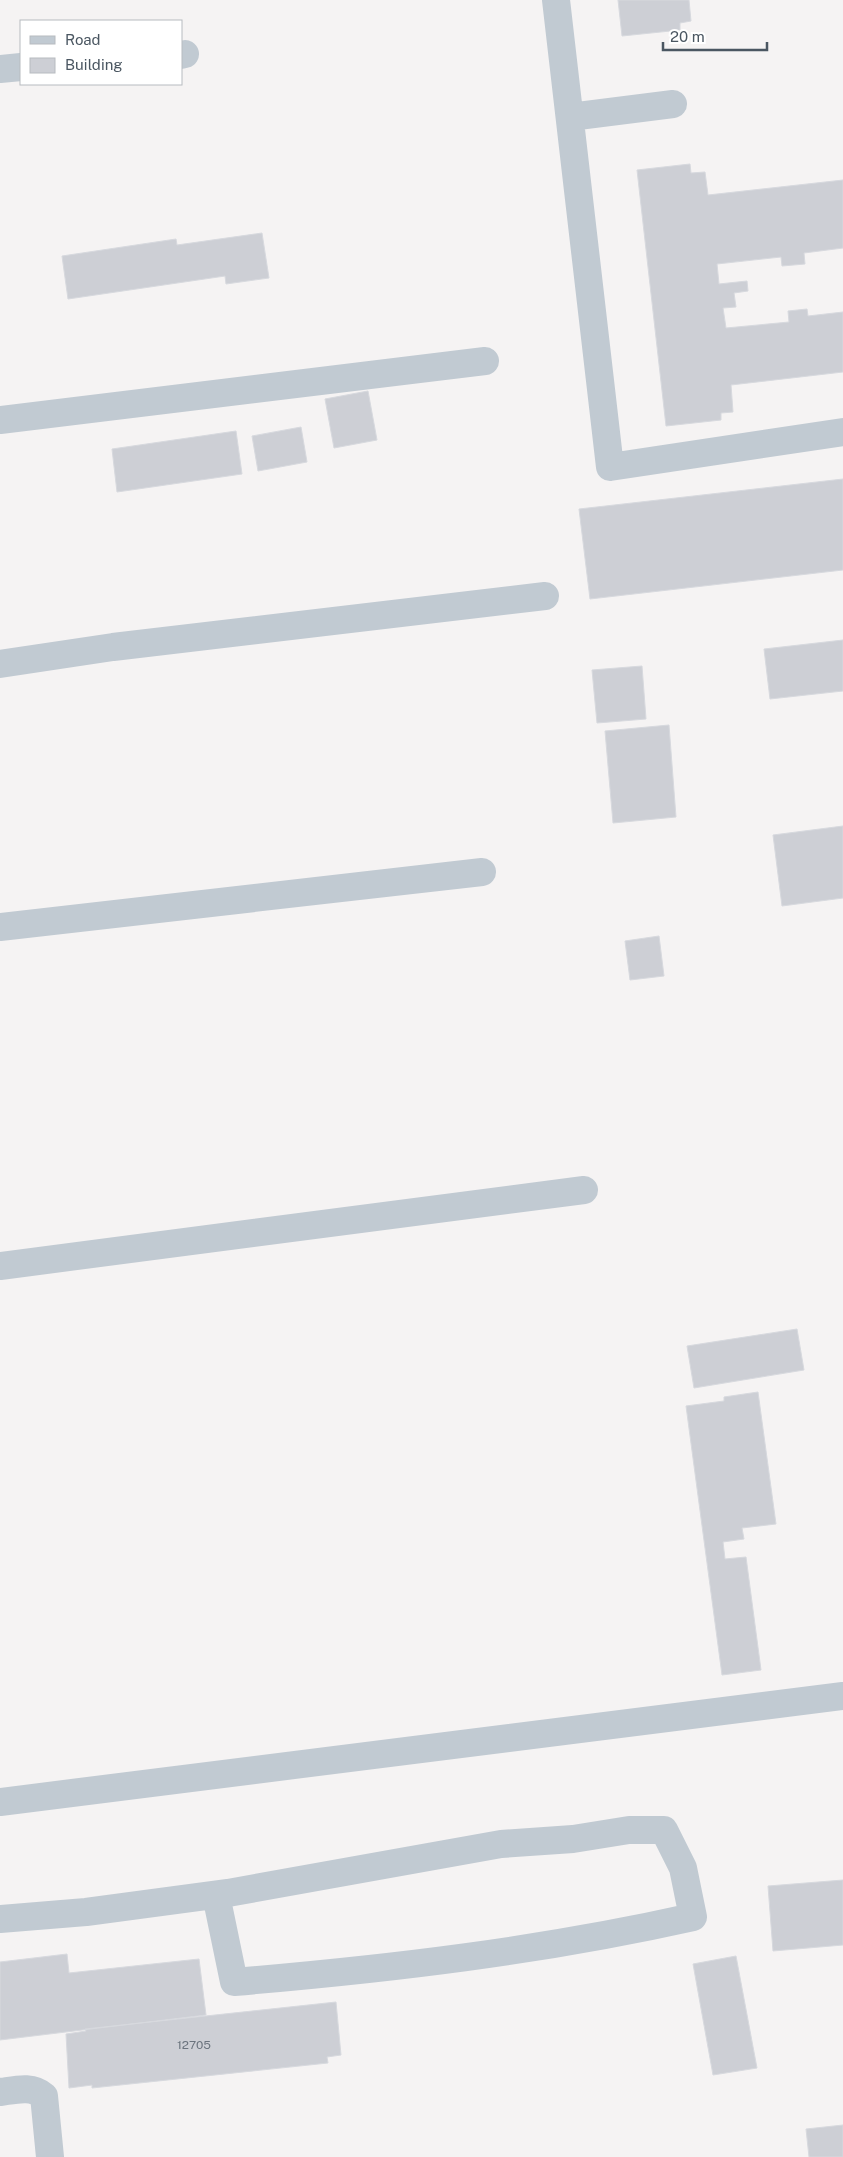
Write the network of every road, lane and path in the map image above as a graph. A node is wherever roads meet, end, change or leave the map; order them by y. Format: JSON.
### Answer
{"nodes":[{"id":1,"x":556,"y":0,"type":"edge"},
{"id":2,"x":20,"y":67,"type":"edge"},
{"id":3,"x":0,"y":69,"type":"edge"},
{"id":4,"x":672,"y":104,"type":"dead end"},
{"id":5,"x":570,"y":117,"type":"junction"},
{"id":6,"x":486,"y":361,"type":"dead end"},
{"id":7,"x":0,"y":420,"type":"edge"},
{"id":8,"x":843,"y":432,"type":"edge"},
{"id":9,"x":545,"y":596,"type":"dead end"},
{"id":10,"x":0,"y":664,"type":"edge"},
{"id":11,"x":482,"y":872,"type":"dead end"},
{"id":12,"x":0,"y":927,"type":"edge"},
{"id":13,"x":584,"y":1190,"type":"dead end"},
{"id":14,"x":0,"y":1266,"type":"edge"},
{"id":15,"x":843,"y":1696,"type":"edge"},
{"id":16,"x":0,"y":1802,"type":"edge"},
{"id":17,"x":216,"y":1895,"type":"junction"},
{"id":18,"x":0,"y":1919,"type":"edge"},
{"id":19,"x":0,"y":2092,"type":"edge"},
{"id":20,"x":50,"y":2157,"type":"edge"}],
"edges":[{"from":1,"to":5,"type":"lane"},
{"from":2,"to":3,"type":"lane"},
{"from":4,"to":5,"type":"lane"},
{"from":5,"to":8,"type":"lane"},
{"from":6,"to":7,"type":"lane"},
{"from":9,"to":10,"type":"lane"},
{"from":11,"to":12,"type":"lane"},
{"from":13,"to":14,"type":"lane"},
{"from":15,"to":16,"type":"lane"},
{"from":17,"to":17,"type":"lane"},
{"from":17,"to":18,"type":"lane"},
{"from":19,"to":20,"type":"lane"}]}
